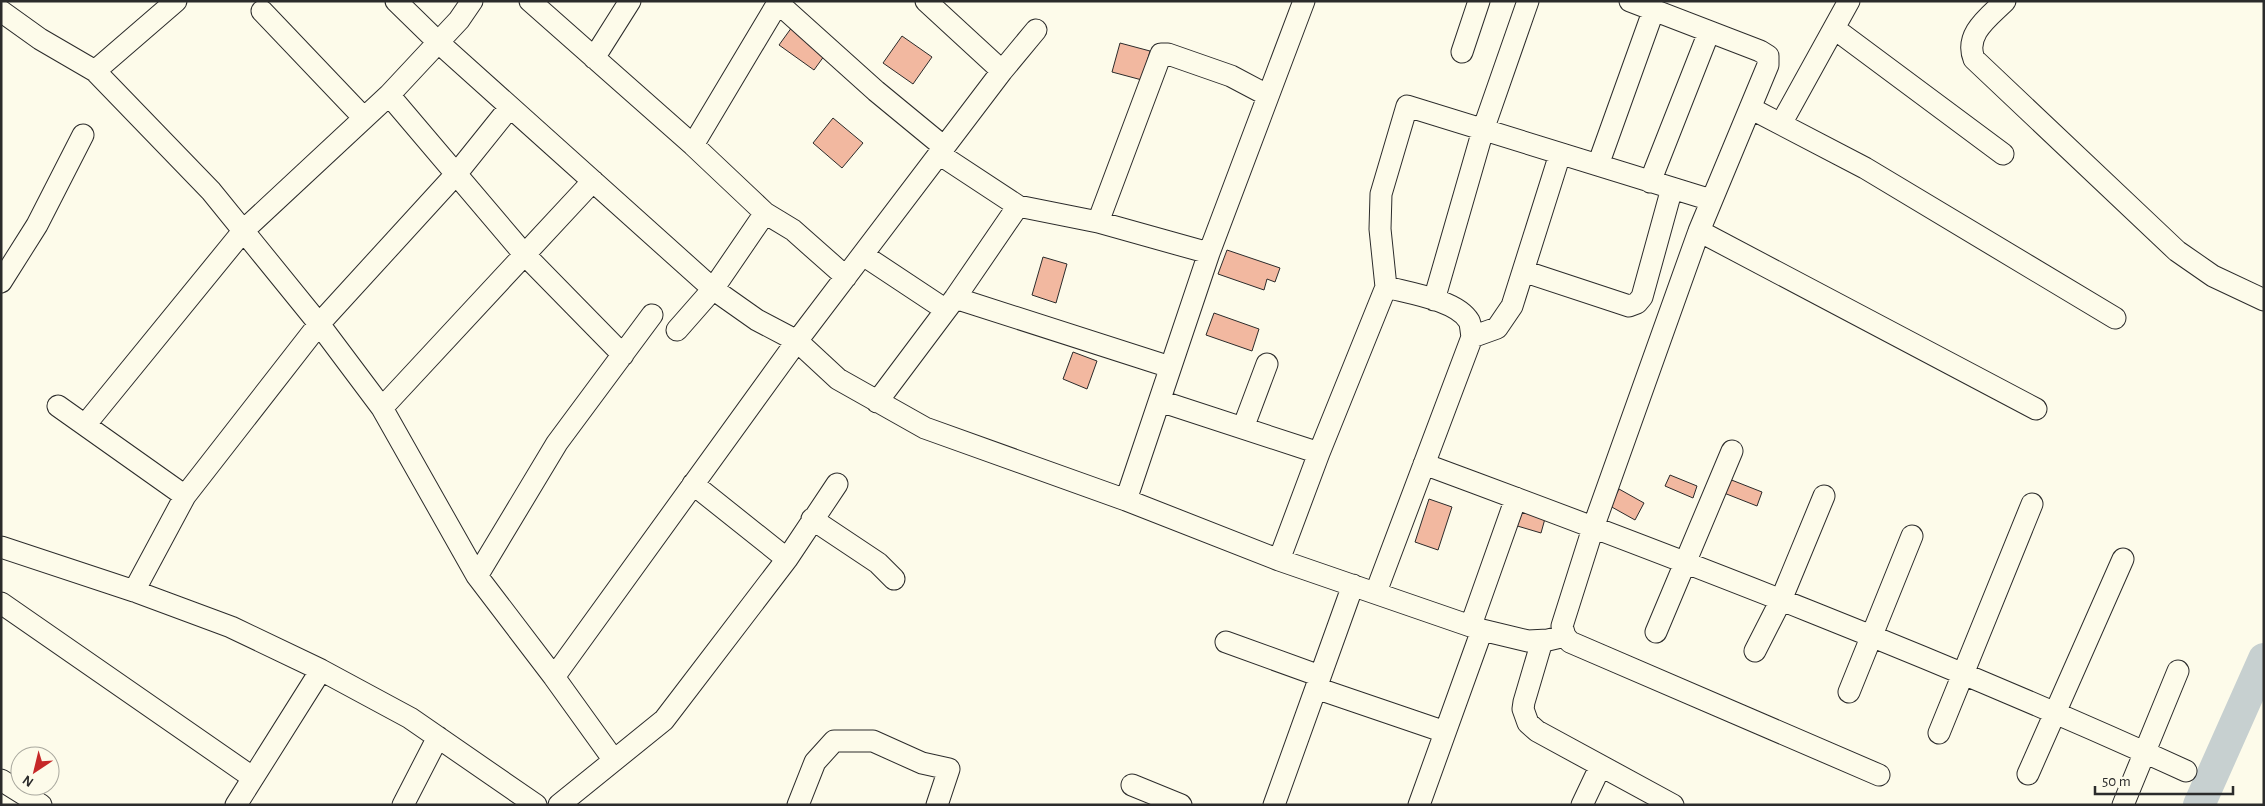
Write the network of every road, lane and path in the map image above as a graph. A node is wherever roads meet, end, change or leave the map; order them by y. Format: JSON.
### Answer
{"nodes":[{"id":1,"x":176,"y":1,"type":"edge"},
{"id":2,"x":396,"y":1,"type":"edge"},
{"id":3,"x":472,"y":1,"type":"edge"},
{"id":4,"x":530,"y":1,"type":"edge"},
{"id":5,"x":630,"y":1,"type":"edge"},
{"id":6,"x":926,"y":1,"type":"edge"},
{"id":7,"x":1304,"y":1,"type":"edge"},
{"id":8,"x":1479,"y":1,"type":"edge"},
{"id":9,"x":1528,"y":1,"type":"edge"},
{"id":10,"x":1848,"y":1,"type":"edge"},
{"id":11,"x":2005,"y":1,"type":"edge"},
{"id":12,"x":778,"y":2,"type":"edge"},
{"id":13,"x":1639,"y":4,"type":"edge"},
{"id":14,"x":262,"y":11,"type":"dead end"},
{"id":15,"x":1685,"y":11,"type":"edge"},
{"id":16,"x":3,"y":16,"type":"edge"},
{"id":17,"x":1835,"y":29,"type":"junction"},
{"id":18,"x":1036,"y":30,"type":"dead end"},
{"id":19,"x":1709,"y":32,"type":"junction"},
{"id":20,"x":439,"y":43,"type":"junction"},
{"id":21,"x":1462,"y":52,"type":"dead end"},
{"id":22,"x":594,"y":58,"type":"junction"},
{"id":23,"x":95,"y":71,"type":"junction"},
{"id":24,"x":1002,"y":71,"type":"junction"},
{"id":25,"x":389,"y":94,"type":"junction"},
{"id":26,"x":1267,"y":95,"type":"junction"},
{"id":27,"x":510,"y":107,"type":"junction"},
{"id":28,"x":1750,"y":108,"type":"junction"},
{"id":29,"x":363,"y":117,"type":"junction"},
{"id":30,"x":1781,"y":124,"type":"junction"},
{"id":31,"x":1483,"y":130,"type":"junction"},
{"id":32,"x":83,"y":135,"type":"dead end"},
{"id":33,"x":693,"y":145,"type":"junction"},
{"id":34,"x":942,"y":151,"type":"junction"},
{"id":35,"x":1560,"y":154,"type":"junction"},
{"id":36,"x":2003,"y":154,"type":"dead end"},
{"id":37,"x":1598,"y":165,"type":"junction"},
{"id":38,"x":457,"y":173,"type":"junction"},
{"id":39,"x":593,"y":181,"type":"junction"},
{"id":40,"x":1650,"y":182,"type":"junction"},
{"id":41,"x":1672,"y":188,"type":"junction"},
{"id":42,"x":1711,"y":200,"type":"junction"},
{"id":43,"x":1018,"y":206,"type":"junction"},
{"id":44,"x":765,"y":213,"type":"junction"},
{"id":45,"x":1098,"y":222,"type":"junction"},
{"id":46,"x":244,"y":230,"type":"junction"},
{"id":47,"x":1699,"y":231,"type":"junction"},
{"id":48,"x":1209,"y":253,"type":"junction"},
{"id":49,"x":524,"y":254,"type":"junction"},
{"id":50,"x":862,"y":256,"type":"junction"},
{"id":51,"x":1523,"y":271,"type":"junction"},
{"id":52,"x":846,"y":277,"type":"junction"},
{"id":53,"x":1,"y":282,"type":"edge"},
{"id":54,"x":1386,"y":286,"type":"junction"},
{"id":55,"x":713,"y":289,"type":"junction"},
{"id":56,"x":1434,"y":300,"type":"junction"},
{"id":57,"x":2264,"y":300,"type":"edge"},
{"id":58,"x":951,"y":304,"type":"junction"},
{"id":59,"x":652,"y":315,"type":"dead end"},
{"id":60,"x":2115,"y":318,"type":"dead end"},
{"id":61,"x":319,"y":324,"type":"junction"},
{"id":62,"x":677,"y":330,"type":"dead end"},
{"id":63,"x":1472,"y":337,"type":"junction"},
{"id":64,"x":797,"y":341,"type":"junction"},
{"id":65,"x":623,"y":355,"type":"junction"},
{"id":66,"x":1267,"y":364,"type":"dead end"},
{"id":67,"x":1170,"y":367,"type":"junction"},
{"id":68,"x":1160,"y":401,"type":"junction"},
{"id":69,"x":877,"y":402,"type":"junction"},
{"id":70,"x":58,"y":406,"type":"dead end"},
{"id":71,"x":382,"y":408,"type":"junction"},
{"id":72,"x":2036,"y":409,"type":"dead end"},
{"id":73,"x":85,"y":425,"type":"junction"},
{"id":74,"x":1242,"y":428,"type":"junction"},
{"id":75,"x":1732,"y":450,"type":"dead end"},
{"id":76,"x":1318,"y":453,"type":"junction"},
{"id":77,"x":1424,"y":464,"type":"junction"},
{"id":78,"x":693,"y":484,"type":"junction"},
{"id":79,"x":837,"y":484,"type":"dead end"},
{"id":80,"x":184,"y":496,"type":"junction"},
{"id":81,"x":1824,"y":496,"type":"dead end"},
{"id":82,"x":1516,"y":498,"type":"junction"},
{"id":83,"x":1126,"y":500,"type":"junction"},
{"id":84,"x":2032,"y":504,"type":"dead end"},
{"id":85,"x":812,"y":519,"type":"junction"},
{"id":86,"x":1593,"y":528,"type":"junction"},
{"id":87,"x":1912,"y":536,"type":"dead end"},
{"id":88,"x":1,"y":547,"type":"edge"},
{"id":89,"x":787,"y":559,"type":"junction"},
{"id":90,"x":2123,"y":559,"type":"dead end"},
{"id":91,"x":1279,"y":560,"type":"junction"},
{"id":92,"x":1686,"y":563,"type":"junction"},
{"id":93,"x":477,"y":576,"type":"junction"},
{"id":94,"x":894,"y":580,"type":"dead end"},
{"id":95,"x":1353,"y":585,"type":"junction"},
{"id":96,"x":134,"y":591,"type":"junction"},
{"id":97,"x":1376,"y":592,"type":"junction"},
{"id":98,"x":1781,"y":600,"type":"junction"},
{"id":99,"x":1,"y":603,"type":"edge"},
{"id":100,"x":1476,"y":628,"type":"junction"},
{"id":101,"x":1656,"y":632,"type":"dead end"},
{"id":102,"x":1565,"y":636,"type":"junction"},
{"id":103,"x":1872,"y":638,"type":"junction"},
{"id":104,"x":1542,"y":641,"type":"junction"},
{"id":105,"x":1226,"y":642,"type":"dead end"},
{"id":106,"x":1755,"y":651,"type":"dead end"},
{"id":107,"x":321,"y":670,"type":"junction"},
{"id":108,"x":2178,"y":671,"type":"dead end"},
{"id":109,"x":1962,"y":675,"type":"junction"},
{"id":110,"x":554,"y":677,"type":"junction"},
{"id":111,"x":1318,"y":682,"type":"junction"},
{"id":112,"x":1849,"y":692,"type":"dead end"},
{"id":113,"x":2057,"y":713,"type":"junction"},
{"id":114,"x":1445,"y":732,"type":"junction"},
{"id":115,"x":1939,"y":733,"type":"dead end"},
{"id":116,"x":438,"y":737,"type":"junction"},
{"id":117,"x":2145,"y":752,"type":"junction"},
{"id":118,"x":613,"y":759,"type":"junction"},
{"id":119,"x":1600,"y":767,"type":"junction"},
{"id":120,"x":2186,"y":771,"type":"dead end"},
{"id":121,"x":2028,"y":774,"type":"dead end"},
{"id":122,"x":1879,"y":775,"type":"dead end"},
{"id":123,"x":252,"y":777,"type":"junction"},
{"id":124,"x":1132,"y":785,"type":"dead end"},
{"id":125,"x":4,"y":788,"type":"edge"},
{"id":126,"x":1171,"y":803,"type":"edge"},
{"id":127,"x":41,"y":805,"type":"edge"},
{"id":128,"x":236,"y":805,"type":"edge"},
{"id":129,"x":403,"y":805,"type":"edge"},
{"id":130,"x":536,"y":805,"type":"edge"},
{"id":131,"x":559,"y":805,"type":"edge"},
{"id":132,"x":798,"y":805,"type":"edge"},
{"id":133,"x":936,"y":805,"type":"edge"},
{"id":134,"x":1274,"y":805,"type":"edge"},
{"id":135,"x":1419,"y":805,"type":"edge"},
{"id":136,"x":1582,"y":805,"type":"edge"},
{"id":137,"x":1673,"y":805,"type":"edge"},
{"id":138,"x":2123,"y":805,"type":"edge"}],
"edges":[{"from":1,"to":23,"type":"street"},
{"from":2,"to":20,"type":"street"},
{"from":3,"to":20,"type":"street"},
{"from":4,"to":22,"type":"street"},
{"from":5,"to":22,"type":"street"},
{"from":6,"to":24,"type":"street"},
{"from":7,"to":26,"type":"street"},
{"from":8,"to":21,"type":"street"},
{"from":9,"to":31,"type":"street"},
{"from":10,"to":17,"type":"street"},
{"from":11,"to":57,"type":"street"},
{"from":12,"to":33,"type":"street"},
{"from":12,"to":34,"type":"street"},
{"from":13,"to":15,"type":"street"},
{"from":13,"to":37,"type":"street"},
{"from":14,"to":29,"type":"street"},
{"from":15,"to":19,"type":"street"},
{"from":16,"to":23,"type":"street"},
{"from":17,"to":30,"type":"street"},
{"from":17,"to":36,"type":"street"},
{"from":18,"to":24,"type":"street"},
{"from":19,"to":28,"type":"street"},
{"from":19,"to":40,"type":"street"},
{"from":20,"to":25,"type":"street"},
{"from":20,"to":27,"type":"street"},
{"from":22,"to":33,"type":"street"},
{"from":23,"to":46,"type":"street"},
{"from":24,"to":34,"type":"street"},
{"from":25,"to":29,"type":"street"},
{"from":25,"to":38,"type":"street"},
{"from":26,"to":45,"type":"street"},
{"from":26,"to":48,"type":"street"},
{"from":27,"to":38,"type":"street"},
{"from":27,"to":39,"type":"street"},
{"from":28,"to":30,"type":"street"},
{"from":28,"to":42,"type":"street"},
{"from":29,"to":46,"type":"street"},
{"from":30,"to":60,"type":"street"},
{"from":31,"to":35,"type":"street"},
{"from":31,"to":54,"type":"street"},
{"from":31,"to":56,"type":"street"},
{"from":32,"to":53,"type":"street"},
{"from":33,"to":44,"type":"street"},
{"from":34,"to":43,"type":"street"},
{"from":34,"to":50,"type":"street"},
{"from":35,"to":37,"type":"street"},
{"from":35,"to":51,"type":"street"},
{"from":37,"to":40,"type":"street"},
{"from":38,"to":49,"type":"street"},
{"from":38,"to":61,"type":"street"},
{"from":39,"to":49,"type":"street"},
{"from":39,"to":55,"type":"street"},
{"from":40,"to":41,"type":"street"},
{"from":41,"to":42,"type":"street"},
{"from":41,"to":51,"type":"street"},
{"from":42,"to":47,"type":"street"},
{"from":43,"to":45,"type":"street"},
{"from":43,"to":58,"type":"street"},
{"from":44,"to":52,"type":"street"},
{"from":44,"to":55,"type":"street"},
{"from":45,"to":48,"type":"street"},
{"from":46,"to":61,"type":"street"},
{"from":46,"to":73,"type":"street"},
{"from":47,"to":72,"type":"street"},
{"from":47,"to":86,"type":"street"},
{"from":48,"to":67,"type":"street"},
{"from":49,"to":65,"type":"street"},
{"from":49,"to":71,"type":"street"},
{"from":50,"to":52,"type":"street"},
{"from":50,"to":58,"type":"street"},
{"from":51,"to":63,"type":"street"},
{"from":52,"to":64,"type":"street"},
{"from":54,"to":56,"type":"street"},
{"from":54,"to":76,"type":"street"},
{"from":55,"to":62,"type":"street"},
{"from":55,"to":64,"type":"street"},
{"from":56,"to":63,"type":"street"},
{"from":58,"to":67,"type":"street"},
{"from":58,"to":69,"type":"street"},
{"from":59,"to":65,"type":"street"},
{"from":61,"to":71,"type":"street"},
{"from":61,"to":80,"type":"street"},
{"from":63,"to":77,"type":"street"},
{"from":64,"to":69,"type":"street"},
{"from":64,"to":78,"type":"street"},
{"from":65,"to":93,"type":"street"},
{"from":66,"to":74,"type":"street"},
{"from":67,"to":68,"type":"street"},
{"from":68,"to":74,"type":"street"},
{"from":68,"to":83,"type":"street"},
{"from":69,"to":83,"type":"street"},
{"from":70,"to":73,"type":"street"},
{"from":71,"to":93,"type":"street"},
{"from":73,"to":80,"type":"street"},
{"from":74,"to":76,"type":"street"},
{"from":75,"to":92,"type":"street"},
{"from":76,"to":91,"type":"street"},
{"from":77,"to":82,"type":"street"},
{"from":77,"to":97,"type":"street"},
{"from":78,"to":89,"type":"street"},
{"from":78,"to":110,"type":"street"},
{"from":79,"to":85,"type":"street"},
{"from":80,"to":96,"type":"street"},
{"from":81,"to":98,"type":"street"},
{"from":82,"to":86,"type":"street"},
{"from":82,"to":100,"type":"street"},
{"from":83,"to":91,"type":"street"},
{"from":84,"to":109,"type":"street"},
{"from":85,"to":89,"type":"street"},
{"from":85,"to":94,"type":"street"},
{"from":86,"to":92,"type":"street"},
{"from":86,"to":102,"type":"street"},
{"from":87,"to":103,"type":"street"},
{"from":88,"to":96,"type":"street"},
{"from":89,"to":118,"type":"street"},
{"from":90,"to":113,"type":"street"},
{"from":91,"to":95,"type":"street"},
{"from":92,"to":98,"type":"street"},
{"from":92,"to":101,"type":"street"},
{"from":93,"to":110,"type":"street"},
{"from":95,"to":97,"type":"street"},
{"from":95,"to":111,"type":"street"},
{"from":96,"to":107,"type":"street"},
{"from":97,"to":100,"type":"street"},
{"from":98,"to":103,"type":"street"},
{"from":98,"to":106,"type":"street"},
{"from":99,"to":123,"type":"street"},
{"from":100,"to":104,"type":"street"},
{"from":100,"to":114,"type":"street"},
{"from":102,"to":104,"type":"street"},
{"from":102,"to":122,"type":"street"},
{"from":103,"to":109,"type":"street"},
{"from":103,"to":112,"type":"street"},
{"from":104,"to":119,"type":"street"},
{"from":105,"to":111,"type":"street"},
{"from":107,"to":116,"type":"street"},
{"from":107,"to":123,"type":"street"},
{"from":108,"to":117,"type":"street"},
{"from":109,"to":113,"type":"street"},
{"from":109,"to":115,"type":"street"},
{"from":110,"to":118,"type":"street"},
{"from":111,"to":114,"type":"street"},
{"from":111,"to":134,"type":"street"},
{"from":113,"to":117,"type":"street"},
{"from":113,"to":121,"type":"street"},
{"from":114,"to":135,"type":"street"},
{"from":116,"to":129,"type":"street"},
{"from":116,"to":130,"type":"street"},
{"from":117,"to":120,"type":"street"},
{"from":117,"to":138,"type":"street"},
{"from":118,"to":131,"type":"street"},
{"from":119,"to":136,"type":"street"},
{"from":119,"to":137,"type":"street"},
{"from":123,"to":128,"type":"street"},
{"from":124,"to":126,"type":"street"},
{"from":125,"to":127,"type":"street"},
{"from":132,"to":133,"type":"street"}]}
